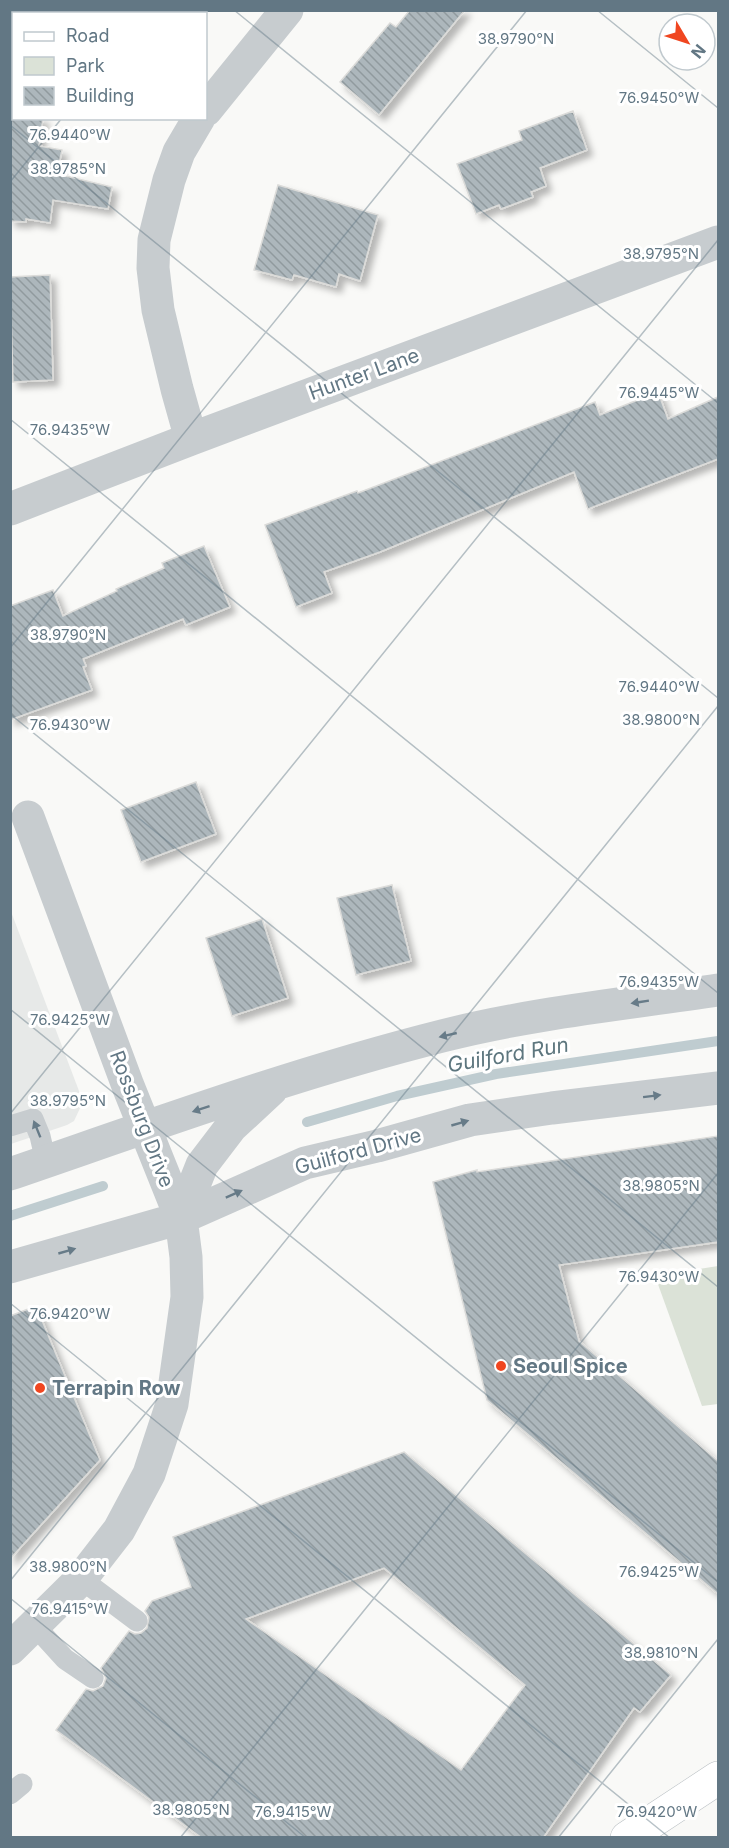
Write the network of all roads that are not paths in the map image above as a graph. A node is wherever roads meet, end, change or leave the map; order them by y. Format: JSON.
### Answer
{"nodes":[{"id":1,"x":287,"y":10,"type":"edge"},
{"id":2,"x":207,"y":109,"type":"edge"},
{"id":3,"x":198,"y":120,"type":"edge"},
{"id":4,"x":718,"y":242,"type":"edge"},
{"id":5,"x":191,"y":439,"type":"junction"},
{"id":6,"x":10,"y":509,"type":"edge"},
{"id":7,"x":28,"y":817,"type":"dead end"},
{"id":8,"x":718,"y":990,"type":"edge"},
{"id":9,"x":279,"y":1083,"type":"junction"},
{"id":10,"x":718,"y":1088,"type":"edge"},
{"id":11,"x":10,"y":1126,"type":"edge"},
{"id":12,"x":144,"y":1128,"type":"junction"},
{"id":13,"x":46,"y":1162,"type":"junction"},
{"id":14,"x":10,"y":1174,"type":"edge"},
{"id":15,"x":181,"y":1218,"type":"junction"},
{"id":16,"x":10,"y":1267,"type":"edge"},
{"id":17,"x":81,"y":1579,"type":"junction"},
{"id":18,"x":137,"y":1621,"type":"dead end"},
{"id":19,"x":35,"y":1626,"type":"junction"},
{"id":20,"x":10,"y":1649,"type":"edge"},
{"id":21,"x":93,"y":1678,"type":"dead end"},
{"id":22,"x":718,"y":1778,"type":"edge"},
{"id":23,"x":627,"y":1838,"type":"edge"}],
"edges":[{"from":1,"to":2,"type":"street"},
{"from":3,"to":5,"type":"street"},
{"from":4,"to":5,"type":"street","name":"Hunter Lane"},
{"from":5,"to":6,"type":"street","name":"Hunter Lane"},
{"from":7,"to":12,"type":"street","name":"Rossburg Drive"},
{"from":8,"to":9,"type":"street","one_way":true},
{"from":9,"to":12,"type":"street","one_way":true},
{"from":9,"to":15,"type":"street"},
{"from":15,"to":10,"type":"street","name":"Guilford Drive","one_way":true},
{"from":13,"to":11,"type":"lane","one_way":true},
{"from":12,"to":13,"type":"street"},
{"from":12,"to":15,"type":"street","name":"Rossburg Drive"},
{"from":13,"to":14,"type":"street"},
{"from":16,"to":15,"type":"street","name":"Guilford Drive","one_way":true},
{"from":15,"to":17,"type":"street"},
{"from":17,"to":18,"type":"lane"},
{"from":17,"to":19,"type":"street"},
{"from":19,"to":20,"type":"street"},
{"from":19,"to":21,"type":"lane"},
{"from":22,"to":23,"type":"street"}]}
